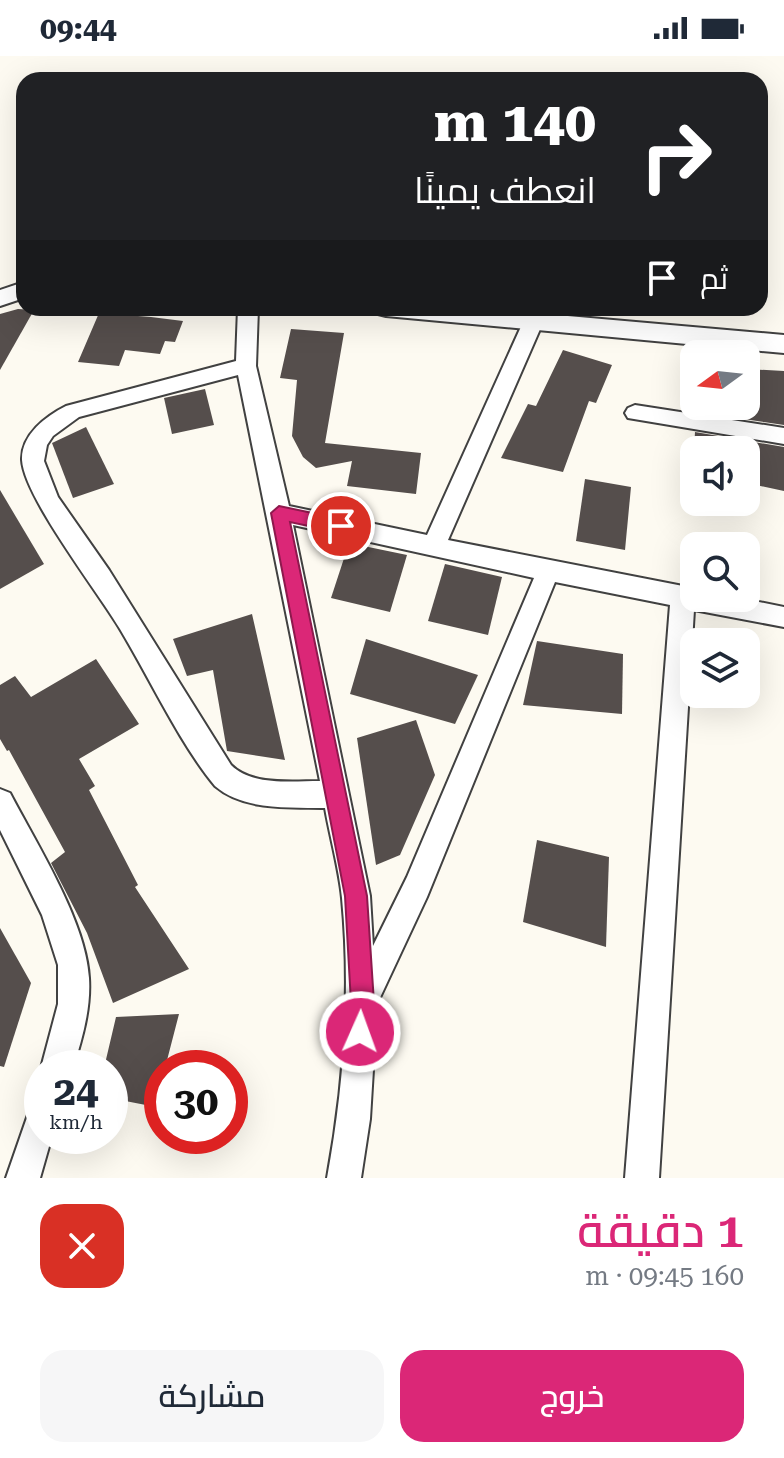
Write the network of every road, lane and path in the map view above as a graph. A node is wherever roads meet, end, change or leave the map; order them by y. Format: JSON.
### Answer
{"nodes":[{"id":1,"x":246,"y":316,"type":"edge"},
{"id":2,"x":485,"y":316,"type":"edge"},
{"id":3,"x":534,"y":320,"type":"junction"},
{"id":4,"x":784,"y":344,"type":"edge"},
{"id":5,"x":246,"y":366,"type":"junction"},
{"id":6,"x":635,"y":413,"type":"dead end"},
{"id":7,"x":784,"y":436,"type":"edge"},
{"id":8,"x":279,"y":513,"type":"junction"},
{"id":9,"x":434,"y":545,"type":"junction"},
{"id":10,"x":548,"y":571,"type":"junction"},
{"id":11,"x":680,"y":595,"type":"edge"},
{"id":12,"x":682,"y":612,"type":"edge"},
{"id":13,"x":760,"y":612,"type":"edge"},
{"id":14,"x":784,"y":617,"type":"edge"},
{"id":15,"x":334,"y":795,"type":"junction"},
{"id":16,"x":0,"y":802,"type":"edge"},
{"id":17,"x":362,"y":1003,"type":"junction"},
{"id":18,"x":61,"y":1050,"type":"edge"},
{"id":19,"x":30,"y":1154,"type":"edge"},
{"id":20,"x":23,"y":1178,"type":"edge"},
{"id":21,"x":344,"y":1178,"type":"edge"},
{"id":22,"x":642,"y":1178,"type":"edge"}],
"edges":[{"from":1,"to":5,"type":"street"},
{"from":2,"to":3,"type":"street"},
{"from":3,"to":4,"type":"street"},
{"from":3,"to":9,"type":"street"},
{"from":5,"to":8,"type":"street"},
{"from":5,"to":15,"type":"street"},
{"from":6,"to":7,"type":"street"},
{"from":8,"to":9,"type":"street"},
{"from":8,"to":15,"type":"street"},
{"from":9,"to":10,"type":"street"},
{"from":10,"to":11,"type":"street"},
{"from":10,"to":17,"type":"street"},
{"from":12,"to":22,"type":"street"},
{"from":13,"to":14,"type":"street"},
{"from":15,"to":17,"type":"street"},
{"from":16,"to":18,"type":"street"},
{"from":17,"to":21,"type":"street"},
{"from":19,"to":20,"type":"street"}]}
